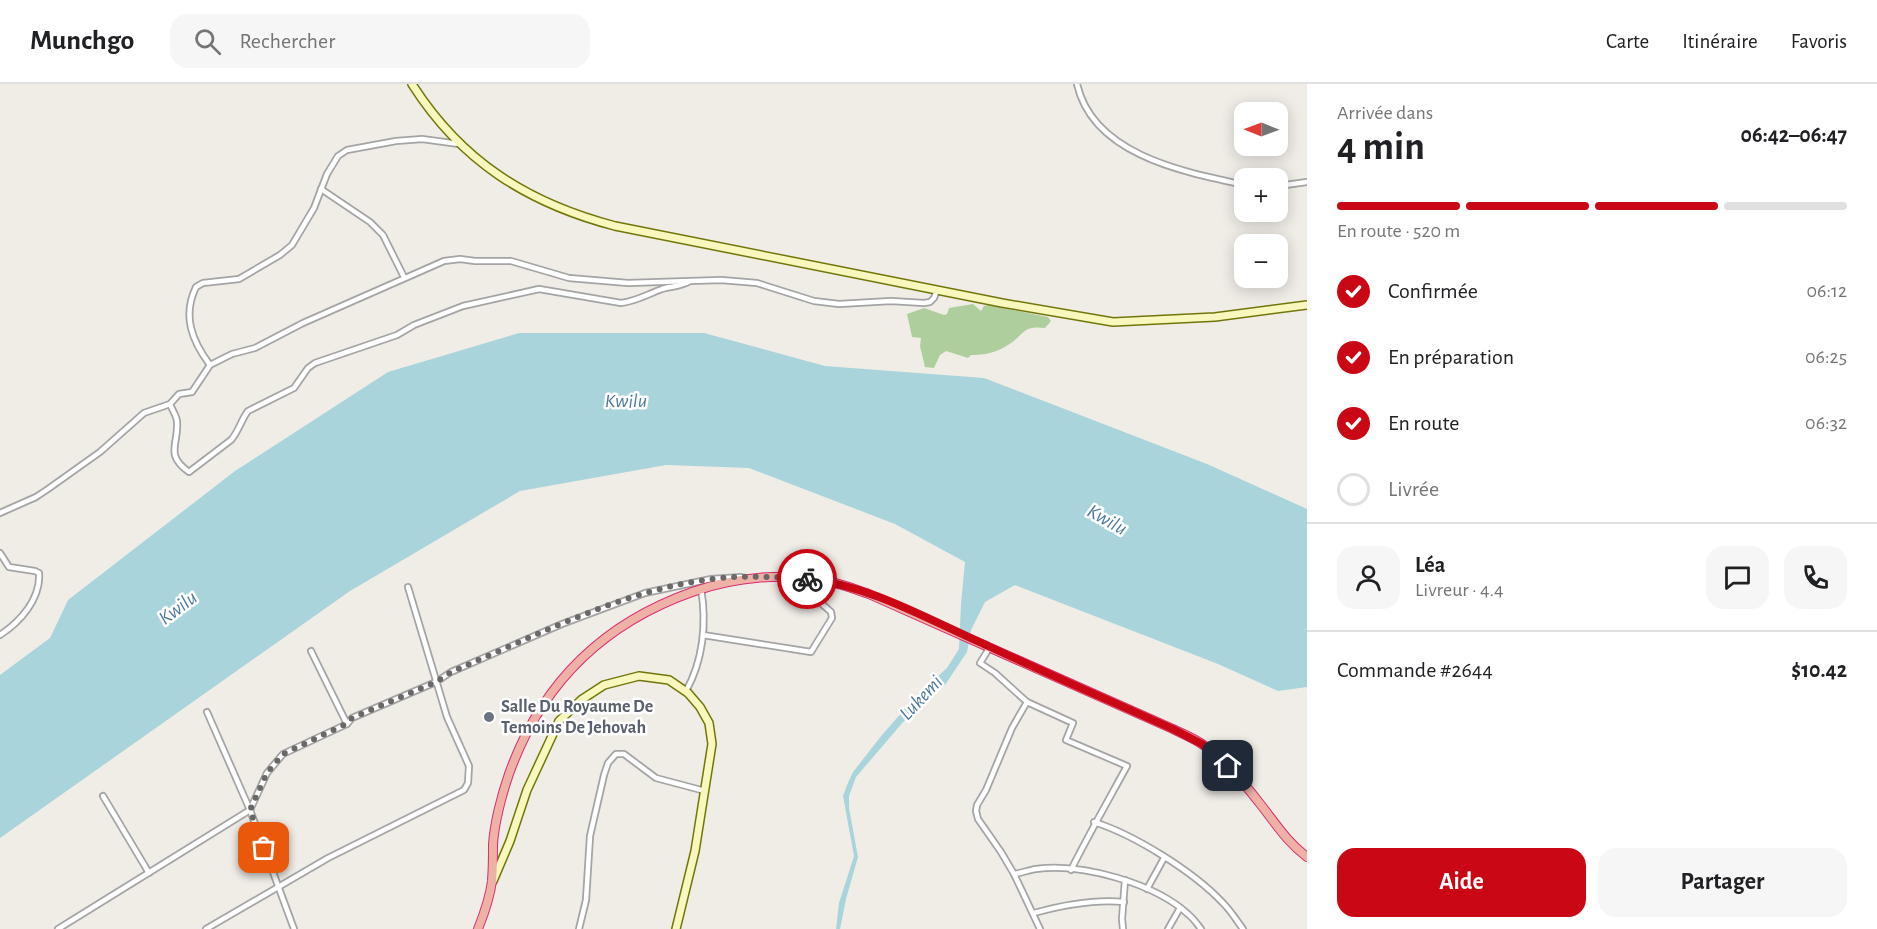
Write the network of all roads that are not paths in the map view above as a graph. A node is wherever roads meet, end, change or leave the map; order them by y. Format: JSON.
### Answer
{"nodes":[{"id":1,"x":412,"y":84,"type":"edge"},
{"id":2,"x":1077,"y":84,"type":"edge"},
{"id":3,"x":461,"y":145,"type":"junction"},
{"id":4,"x":1307,"y":182,"type":"edge"},
{"id":5,"x":1234,"y":183,"type":"edge"},
{"id":6,"x":1288,"y":185,"type":"edge"},
{"id":7,"x":321,"y":189,"type":"junction"},
{"id":8,"x":404,"y":277,"type":"junction"},
{"id":9,"x":690,"y":281,"type":"junction"},
{"id":10,"x":936,"y":290,"type":"junction"},
{"id":11,"x":1307,"y":304,"type":"edge"},
{"id":12,"x":210,"y":365,"type":"junction"},
{"id":13,"x":170,"y":404,"type":"junction"},
{"id":14,"x":0,"y":513,"type":"edge"},
{"id":15,"x":0,"y":553,"type":"edge"},
{"id":16,"x":767,"y":577,"type":"junction"},
{"id":17,"x":828,"y":581,"type":"junction"},
{"id":18,"x":408,"y":587,"type":"dead end"},
{"id":19,"x":701,"y":589,"type":"junction"},
{"id":20,"x":703,"y":634,"type":"junction"},
{"id":21,"x":0,"y":635,"type":"edge"},
{"id":22,"x":989,"y":647,"type":"junction"},
{"id":23,"x":311,"y":651,"type":"dead end"},
{"id":24,"x":436,"y":682,"type":"junction"},
{"id":25,"x":686,"y":691,"type":"junction"},
{"id":26,"x":1027,"y":702,"type":"junction"},
{"id":27,"x":207,"y":712,"type":"dead end"},
{"id":28,"x":346,"y":724,"type":"junction"},
{"id":29,"x":705,"y":791,"type":"junction"},
{"id":30,"x":103,"y":796,"type":"dead end"},
{"id":31,"x":250,"y":810,"type":"junction"},
{"id":32,"x":1094,"y":822,"type":"junction"},
{"id":33,"x":1307,"y":857,"type":"edge"},
{"id":34,"x":1164,"y":858,"type":"junction"},
{"id":35,"x":1071,"y":870,"type":"junction"},
{"id":36,"x":149,"y":873,"type":"junction"},
{"id":37,"x":1014,"y":874,"type":"junction"},
{"id":38,"x":1125,"y":880,"type":"junction"},
{"id":39,"x":492,"y":884,"type":"junction"},
{"id":40,"x":278,"y":886,"type":"junction"},
{"id":41,"x":1147,"y":889,"type":"junction"},
{"id":42,"x":1124,"y":902,"type":"junction"},
{"id":43,"x":1180,"y":908,"type":"junction"},
{"id":44,"x":1034,"y":913,"type":"junction"},
{"id":45,"x":58,"y":929,"type":"edge"},
{"id":46,"x":206,"y":929,"type":"edge"},
{"id":47,"x":294,"y":929,"type":"edge"},
{"id":48,"x":478,"y":929,"type":"edge"},
{"id":49,"x":579,"y":929,"type":"edge"},
{"id":50,"x":676,"y":929,"type":"edge"},
{"id":51,"x":1040,"y":929,"type":"edge"},
{"id":52,"x":1123,"y":929,"type":"edge"},
{"id":53,"x":1168,"y":929,"type":"edge"},
{"id":54,"x":1201,"y":929,"type":"edge"},
{"id":55,"x":1243,"y":929,"type":"edge"}],
"edges":[{"from":1,"to":3,"type":"main road"},
{"from":2,"to":5,"type":"street"},
{"from":3,"to":7,"type":"street"},
{"from":3,"to":10,"type":"main road"},
{"from":4,"to":6,"type":"street"},
{"from":7,"to":8,"type":"street"},
{"from":7,"to":12,"type":"street"},
{"from":8,"to":9,"type":"street"},
{"from":8,"to":12,"type":"street"},
{"from":9,"to":10,"type":"street"},
{"from":9,"to":13,"type":"street"},
{"from":10,"to":11,"type":"main road"},
{"from":12,"to":13,"type":"street"},
{"from":13,"to":14,"type":"street"},
{"from":15,"to":21,"type":"street"},
{"from":16,"to":17,"type":"highway"},
{"from":16,"to":19,"type":"highway"},
{"from":16,"to":24,"type":"street"},
{"from":17,"to":20,"type":"street"},
{"from":17,"to":22,"type":"highway"},
{"from":18,"to":24,"type":"street"},
{"from":19,"to":20,"type":"street"},
{"from":19,"to":39,"type":"highway"},
{"from":20,"to":25,"type":"street"},
{"from":22,"to":26,"type":"street"},
{"from":22,"to":33,"type":"highway"},
{"from":23,"to":28,"type":"street"},
{"from":24,"to":28,"type":"street"},
{"from":24,"to":40,"type":"street"},
{"from":25,"to":29,"type":"main road"},
{"from":25,"to":39,"type":"main road"},
{"from":26,"to":32,"type":"street"},
{"from":26,"to":37,"type":"street"},
{"from":27,"to":31,"type":"street"},
{"from":28,"to":31,"type":"street"},
{"from":29,"to":49,"type":"street"},
{"from":29,"to":50,"type":"main road"},
{"from":30,"to":36,"type":"street"},
{"from":31,"to":36,"type":"street"},
{"from":31,"to":40,"type":"street"},
{"from":32,"to":34,"type":"street"},
{"from":32,"to":35,"type":"street"},
{"from":34,"to":41,"type":"street"},
{"from":34,"to":55,"type":"street"},
{"from":35,"to":37,"type":"street"},
{"from":35,"to":38,"type":"street"},
{"from":36,"to":45,"type":"street"},
{"from":37,"to":44,"type":"street"},
{"from":38,"to":41,"type":"street"},
{"from":38,"to":42,"type":"street"},
{"from":39,"to":48,"type":"highway"},
{"from":40,"to":46,"type":"street"},
{"from":40,"to":47,"type":"street"},
{"from":41,"to":43,"type":"street"},
{"from":42,"to":44,"type":"street"},
{"from":42,"to":52,"type":"street"},
{"from":43,"to":53,"type":"street"},
{"from":43,"to":54,"type":"street"},
{"from":44,"to":51,"type":"street"}]}
